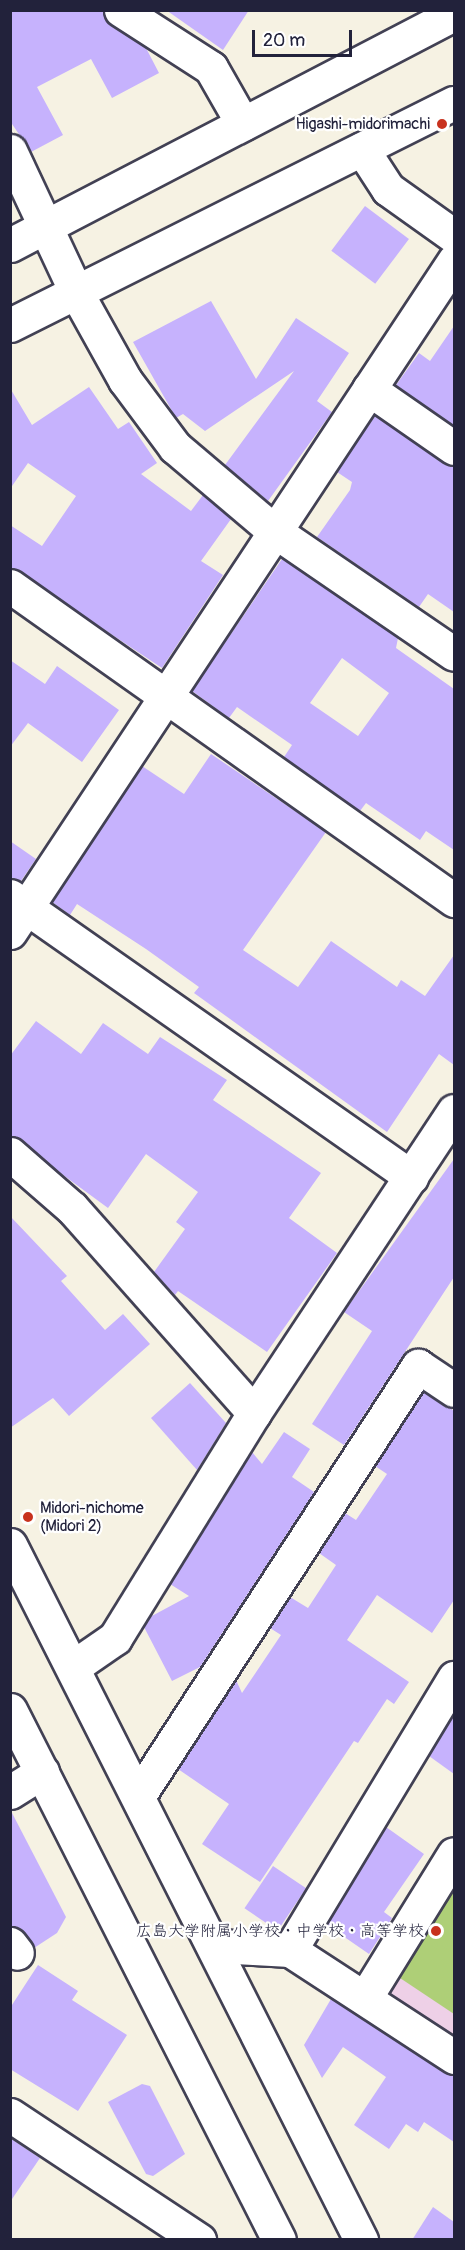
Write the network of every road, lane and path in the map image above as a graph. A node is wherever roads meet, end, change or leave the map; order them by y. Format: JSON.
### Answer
{"nodes":[{"id":1,"x":121,"y":10,"type":"edge"},
{"id":2,"x":432,"y":18,"type":"edge"},
{"id":3,"x":454,"y":103,"type":"edge"},
{"id":4,"x":243,"y":124,"type":"junction"},
{"id":5,"x":362,"y":149,"type":"junction"},
{"id":6,"x":10,"y":151,"type":"edge"},
{"id":7,"x":48,"y":226,"type":"junction"},
{"id":8,"x":454,"y":236,"type":"edge"},
{"id":9,"x":10,"y":245,"type":"edge"},
{"id":10,"x":454,"y":261,"type":"edge"},
{"id":11,"x":76,"y":292,"type":"junction"},
{"id":12,"x":10,"y":325,"type":"edge"},
{"id":13,"x":369,"y":389,"type":"junction"},
{"id":14,"x":454,"y":448,"type":"edge"},
{"id":15,"x":273,"y":530,"type":"junction"},
{"id":16,"x":10,"y":586,"type":"edge"},
{"id":17,"x":454,"y":654,"type":"edge"},
{"id":18,"x":166,"y":693,"type":"junction"},
{"id":19,"x":454,"y":900,"type":"edge"},
{"id":20,"x":16,"y":912,"type":"edge"},
{"id":21,"x":454,"y":1111,"type":"edge"},
{"id":22,"x":10,"y":1154,"type":"edge"},
{"id":23,"x":412,"y":1177,"type":"junction"},
{"id":24,"x":454,"y":1390,"type":"edge"},
{"id":25,"x":254,"y":1413,"type":"junction"},
{"id":26,"x":10,"y":1545,"type":"edge"},
{"id":27,"x":73,"y":1667,"type":"junction"},
{"id":28,"x":454,"y":1678,"type":"edge"},
{"id":29,"x":10,"y":1710,"type":"edge"},
{"id":30,"x":42,"y":1772,"type":"junction"},
{"id":31,"x":10,"y":1792,"type":"edge"},
{"id":32,"x":139,"y":1795,"type":"junction"},
{"id":33,"x":454,"y":1854,"type":"edge"},
{"id":34,"x":217,"y":1946,"type":"junction"},
{"id":35,"x":290,"y":1950,"type":"junction"},
{"id":36,"x":366,"y":1998,"type":"junction"},
{"id":37,"x":454,"y":2057,"type":"edge"},
{"id":38,"x":10,"y":2115,"type":"edge"},
{"id":39,"x":199,"y":2240,"type":"edge"},
{"id":40,"x":279,"y":2240,"type":"edge"},
{"id":41,"x":361,"y":2240,"type":"edge"}],
"edges":[{"from":1,"to":4,"type":"street"},
{"from":2,"to":4,"type":"street"},
{"from":3,"to":5,"type":"street"},
{"from":4,"to":7,"type":"street"},
{"from":5,"to":8,"type":"street"},
{"from":5,"to":11,"type":"street"},
{"from":6,"to":7,"type":"street"},
{"from":7,"to":9,"type":"street"},
{"from":7,"to":11,"type":"street"},
{"from":10,"to":13,"type":"street"},
{"from":11,"to":12,"type":"street"},
{"from":11,"to":15,"type":"street"},
{"from":13,"to":14,"type":"street"},
{"from":13,"to":15,"type":"street"},
{"from":15,"to":17,"type":"street"},
{"from":15,"to":18,"type":"street"},
{"from":16,"to":18,"type":"street"},
{"from":18,"to":19,"type":"street"},
{"from":18,"to":20,"type":"street"},
{"from":20,"to":23,"type":"street"},
{"from":21,"to":23,"type":"street"},
{"from":22,"to":25,"type":"street"},
{"from":23,"to":25,"type":"street"},
{"from":24,"to":32,"type":"street"},
{"from":25,"to":27,"type":"street"},
{"from":26,"to":27,"type":"street"},
{"from":27,"to":32,"type":"street"},
{"from":28,"to":35,"type":"street"},
{"from":29,"to":30,"type":"street"},
{"from":30,"to":31,"type":"street"},
{"from":30,"to":40,"type":"street"},
{"from":32,"to":34,"type":"street"},
{"from":33,"to":36,"type":"street"},
{"from":34,"to":35,"type":"street"},
{"from":34,"to":41,"type":"street"},
{"from":35,"to":36,"type":"street"},
{"from":36,"to":37,"type":"street"},
{"from":38,"to":39,"type":"street"}]}
